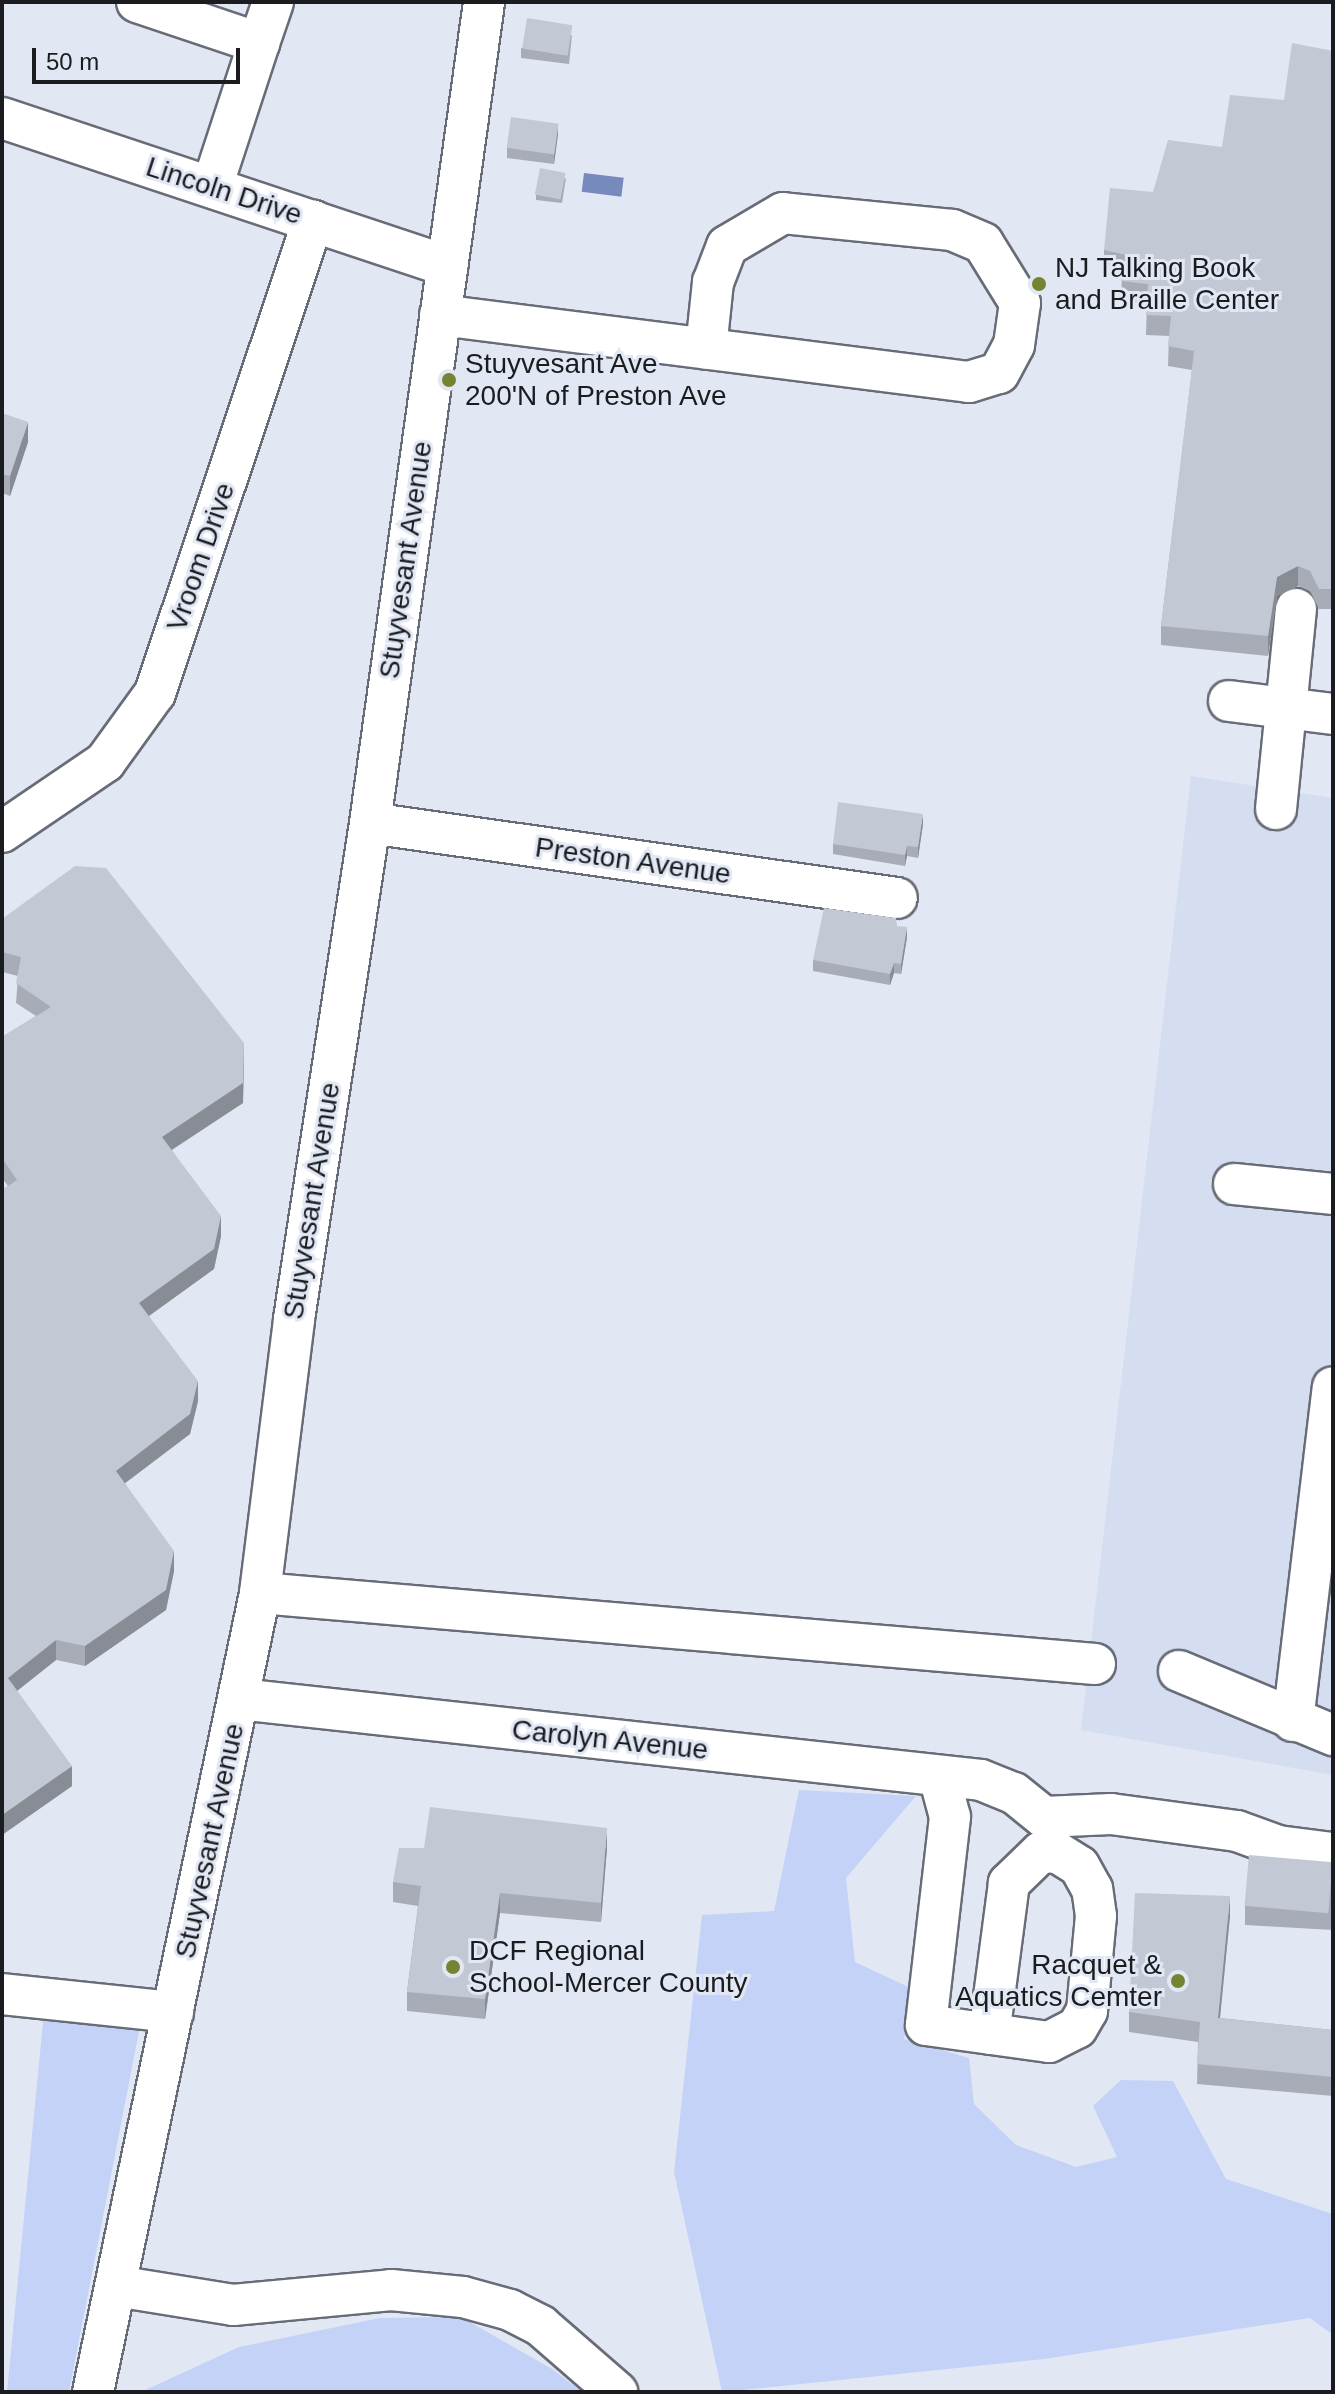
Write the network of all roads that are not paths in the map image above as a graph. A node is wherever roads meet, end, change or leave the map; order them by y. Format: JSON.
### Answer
{"nodes":[{"id":1,"x":137,"y":2,"type":"edge"},
{"id":2,"x":273,"y":2,"type":"edge"},
{"id":3,"x":484,"y":2,"type":"edge"},
{"id":4,"x":259,"y":43,"type":"junction"},
{"id":5,"x":2,"y":118,"type":"edge"},
{"id":6,"x":212,"y":187,"type":"junction"},
{"id":7,"x":313,"y":221,"type":"junction"},
{"id":8,"x":447,"y":266,"type":"junction"},
{"id":9,"x":440,"y":315,"type":"junction"},
{"id":10,"x":706,"y":349,"type":"junction"},
{"id":11,"x":1296,"y":609,"type":"dead end"},
{"id":12,"x":1229,"y":701,"type":"dead end"},
{"id":13,"x":1284,"y":708,"type":"junction"},
{"id":14,"x":1333,"y":714,"type":"edge"},
{"id":15,"x":1276,"y":809,"type":"dead end"},
{"id":16,"x":370,"y":823,"type":"junction"},
{"id":17,"x":2,"y":832,"type":"edge"},
{"id":18,"x":897,"y":898,"type":"dead end"},
{"id":19,"x":1234,"y":1184,"type":"dead end"},
{"id":20,"x":1333,"y":1194,"type":"edge"},
{"id":21,"x":1333,"y":1387,"type":"edge"},
{"id":22,"x":260,"y":1593,"type":"junction"},
{"id":23,"x":1095,"y":1664,"type":"dead end"},
{"id":24,"x":1179,"y":1671,"type":"dead end"},
{"id":25,"x":239,"y":1699,"type":"junction"},
{"id":26,"x":1293,"y":1721,"type":"junction"},
{"id":27,"x":1333,"y":1735,"type":"edge"},
{"id":28,"x":939,"y":1776,"type":"junction"},
{"id":29,"x":1042,"y":1834,"type":"junction"},
{"id":30,"x":1333,"y":1853,"type":"edge"},
{"id":31,"x":2,"y":1994,"type":"edge"},
{"id":32,"x":173,"y":2012,"type":"junction"},
{"id":33,"x":989,"y":2034,"type":"junction"},
{"id":34,"x":116,"y":2286,"type":"junction"},
{"id":35,"x":93,"y":2392,"type":"edge"},
{"id":36,"x":617,"y":2392,"type":"edge"}],
"edges":[{"from":1,"to":4,"type":"street"},
{"from":2,"to":4,"type":"street"},
{"from":3,"to":8,"type":"street","name":"Stuyvesant Avenue"},
{"from":4,"to":6,"type":"street"},
{"from":5,"to":6,"type":"street","name":"Lincoln Drive"},
{"from":6,"to":7,"type":"street","name":"Lincoln Drive"},
{"from":7,"to":8,"type":"street","name":"Lincoln Drive"},
{"from":7,"to":17,"type":"street","name":"Vroom Drive"},
{"from":8,"to":9,"type":"street","name":"Stuyvesant Avenue"},
{"from":9,"to":10,"type":"street"},
{"from":9,"to":16,"type":"street","name":"Stuyvesant Avenue"},
{"from":10,"to":10,"type":"street"},
{"from":11,"to":13,"type":"street"},
{"from":12,"to":13,"type":"street"},
{"from":13,"to":14,"type":"street"},
{"from":13,"to":15,"type":"street"},
{"from":16,"to":18,"type":"street","name":"Preston Avenue"},
{"from":16,"to":22,"type":"street","name":"Stuyvesant Avenue"},
{"from":19,"to":20,"type":"street"},
{"from":21,"to":26,"type":"street"},
{"from":22,"to":23,"type":"street"},
{"from":22,"to":25,"type":"street","name":"Stuyvesant Avenue"},
{"from":24,"to":26,"type":"street"},
{"from":25,"to":28,"type":"street","name":"Carolyn Avenue"},
{"from":25,"to":32,"type":"street","name":"Stuyvesant Avenue"},
{"from":26,"to":27,"type":"street"},
{"from":28,"to":29,"type":"street","name":"Carolyn Avenue"},
{"from":28,"to":33,"type":"street","name":"Carolyn Avenue"},
{"from":29,"to":30,"type":"street"},
{"from":29,"to":33,"type":"street"},
{"from":29,"to":33,"type":"street","name":"Carolyn Avenue"},
{"from":31,"to":32,"type":"street"},
{"from":32,"to":34,"type":"street","name":"Stuyvesant Avenue"},
{"from":34,"to":35,"type":"street","name":"Stuyvesant Avenue"},
{"from":34,"to":36,"type":"street"}]}
